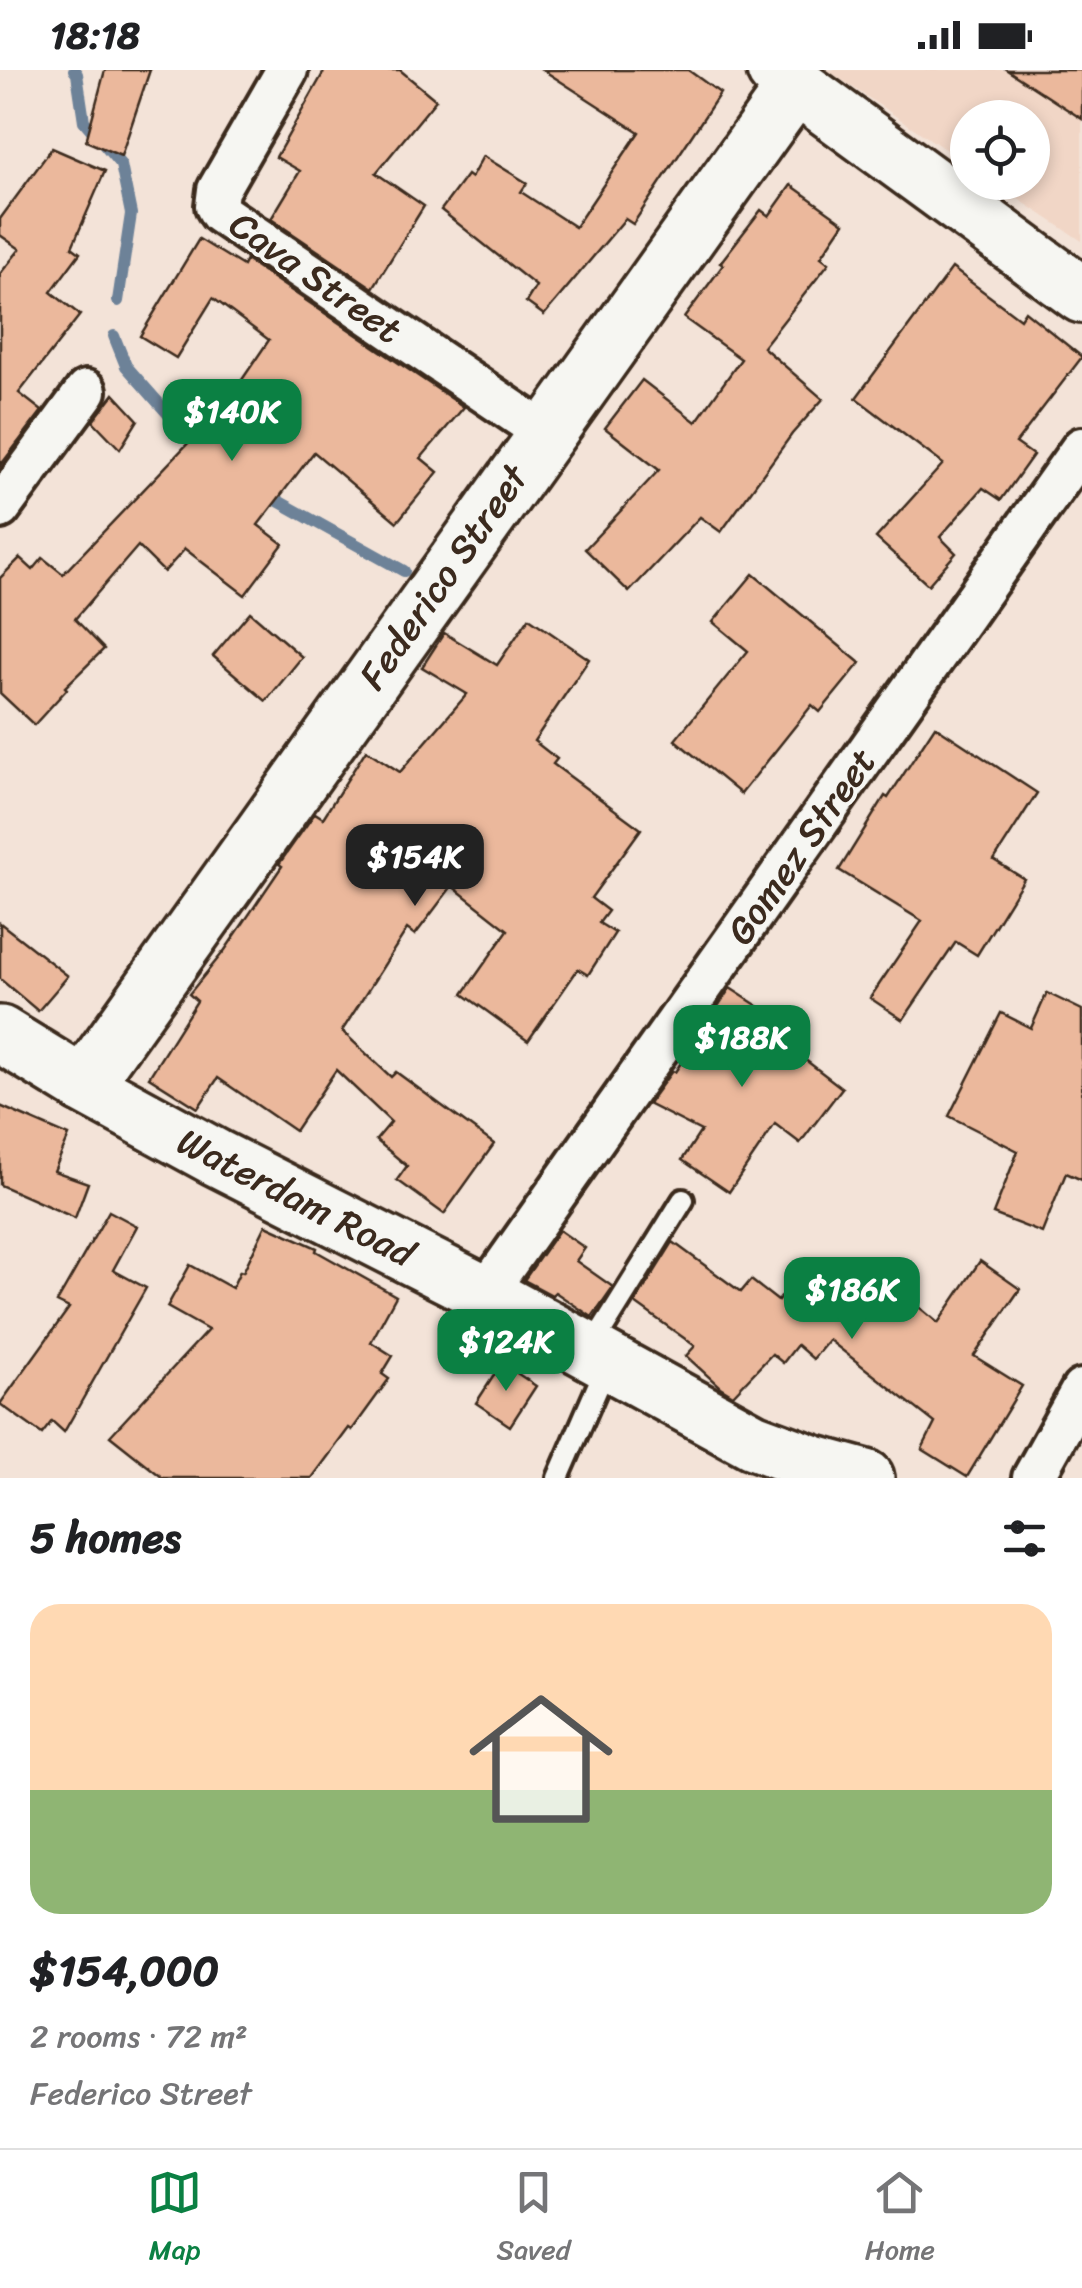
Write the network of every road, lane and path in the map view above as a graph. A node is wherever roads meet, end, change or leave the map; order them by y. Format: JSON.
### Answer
{"nodes":[{"id":1,"x":287,"y":70,"type":"edge"},
{"id":2,"x":791,"y":75,"type":"edge"},
{"id":3,"x":1082,"y":295,"type":"edge"},
{"id":4,"x":86,"y":391,"type":"dead end"},
{"id":5,"x":545,"y":433,"type":"junction"},
{"id":6,"x":1082,"y":448,"type":"edge"},
{"id":7,"x":0,"y":508,"type":"edge"},
{"id":8,"x":0,"y":1034,"type":"edge"},
{"id":9,"x":83,"y":1084,"type":"junction"},
{"id":10,"x":684,"y":1200,"type":"dead end"},
{"id":11,"x":486,"y":1294,"type":"junction"},
{"id":12,"x":599,"y":1356,"type":"junction"},
{"id":13,"x":1082,"y":1390,"type":"edge"},
{"id":14,"x":558,"y":1478,"type":"edge"},
{"id":15,"x":866,"y":1478,"type":"edge"},
{"id":16,"x":1033,"y":1478,"type":"edge"}],
"edges":[{"from":1,"to":5,"type":"street","name":"Cava Street"},
{"from":2,"to":3,"type":"street"},
{"from":2,"to":5,"type":"street","name":"Federico Street"},
{"from":4,"to":7,"type":"street"},
{"from":5,"to":9,"type":"street","name":"Federico Street"},
{"from":6,"to":11,"type":"street","name":"Gomez Street"},
{"from":8,"to":9,"type":"street","name":"Waterdam Road"},
{"from":9,"to":11,"type":"street","name":"Waterdam Road"},
{"from":10,"to":12,"type":"lane"},
{"from":11,"to":12,"type":"street","name":"Waterdam Road"},
{"from":12,"to":14,"type":"lane"},
{"from":12,"to":15,"type":"street","name":"Waterdam Road"},
{"from":13,"to":16,"type":"street"}]}
